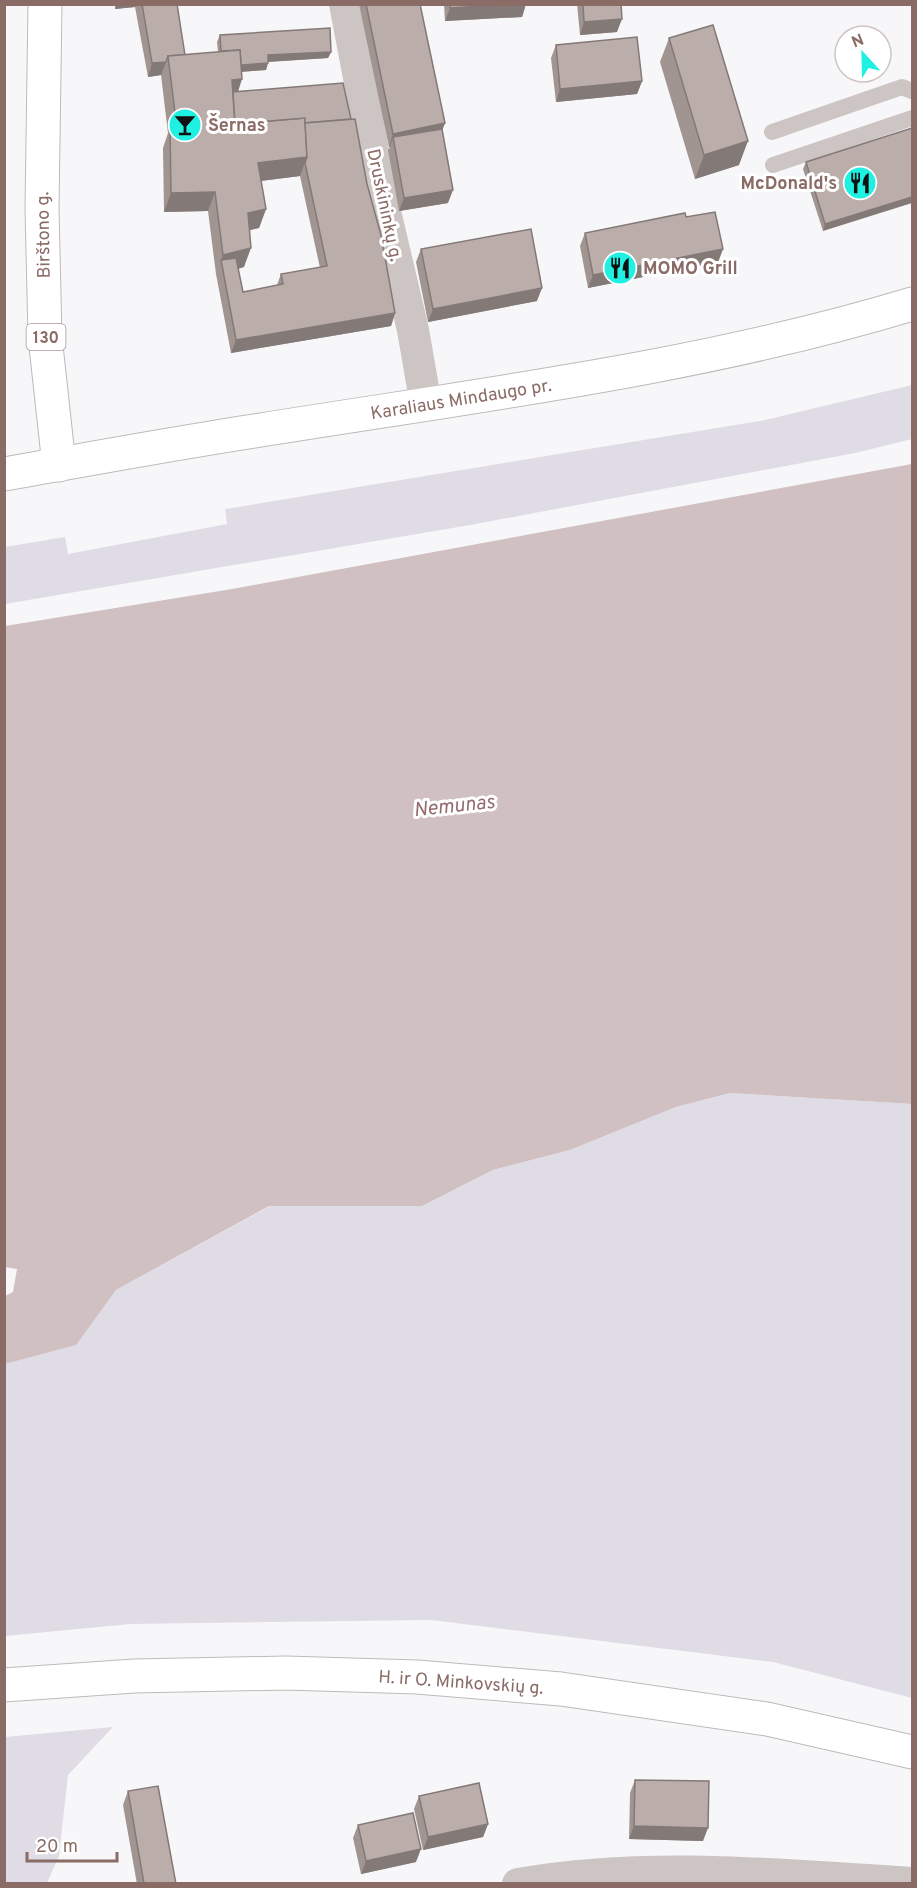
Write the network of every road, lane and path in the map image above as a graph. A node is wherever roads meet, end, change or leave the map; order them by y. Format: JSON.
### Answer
{"nodes":[{"id":1,"x":45,"y":4,"type":"edge"},
{"id":2,"x":345,"y":4,"type":"edge"},
{"id":3,"x":912,"y":91,"type":"edge"},
{"id":4,"x":912,"y":118,"type":"edge"},
{"id":5,"x":772,"y":132,"type":"dead end"},
{"id":6,"x":773,"y":165,"type":"dead end"},
{"id":7,"x":912,"y":304,"type":"edge"},
{"id":8,"x":426,"y":405,"type":"junction"},
{"id":9,"x":59,"y":465,"type":"junction"},
{"id":10,"x":4,"y":474,"type":"edge"},
{"id":11,"x":4,"y":1685,"type":"edge"},
{"id":12,"x":912,"y":1752,"type":"edge"},
{"id":13,"x":912,"y":1883,"type":"edge"},
{"id":14,"x":518,"y":1884,"type":"edge"}],
"edges":[{"from":1,"to":9,"type":"main road","name":"Birštono g.","number":"130"},
{"from":2,"to":8,"type":"street","name":"Druskininkų g."},
{"from":3,"to":5,"type":"lane"},
{"from":4,"to":6,"type":"lane"},
{"from":7,"to":8,"type":"main road","name":"Karaliaus Mindaugo pr."},
{"from":8,"to":9,"type":"main road","name":"Karaliaus Mindaugo pr."},
{"from":9,"to":10,"type":"main road","name":"Karaliaus Mindaugo pr."},
{"from":11,"to":12,"type":"main road","name":"H. ir O. Minkovskių g."},
{"from":13,"to":14,"type":"street"}]}
